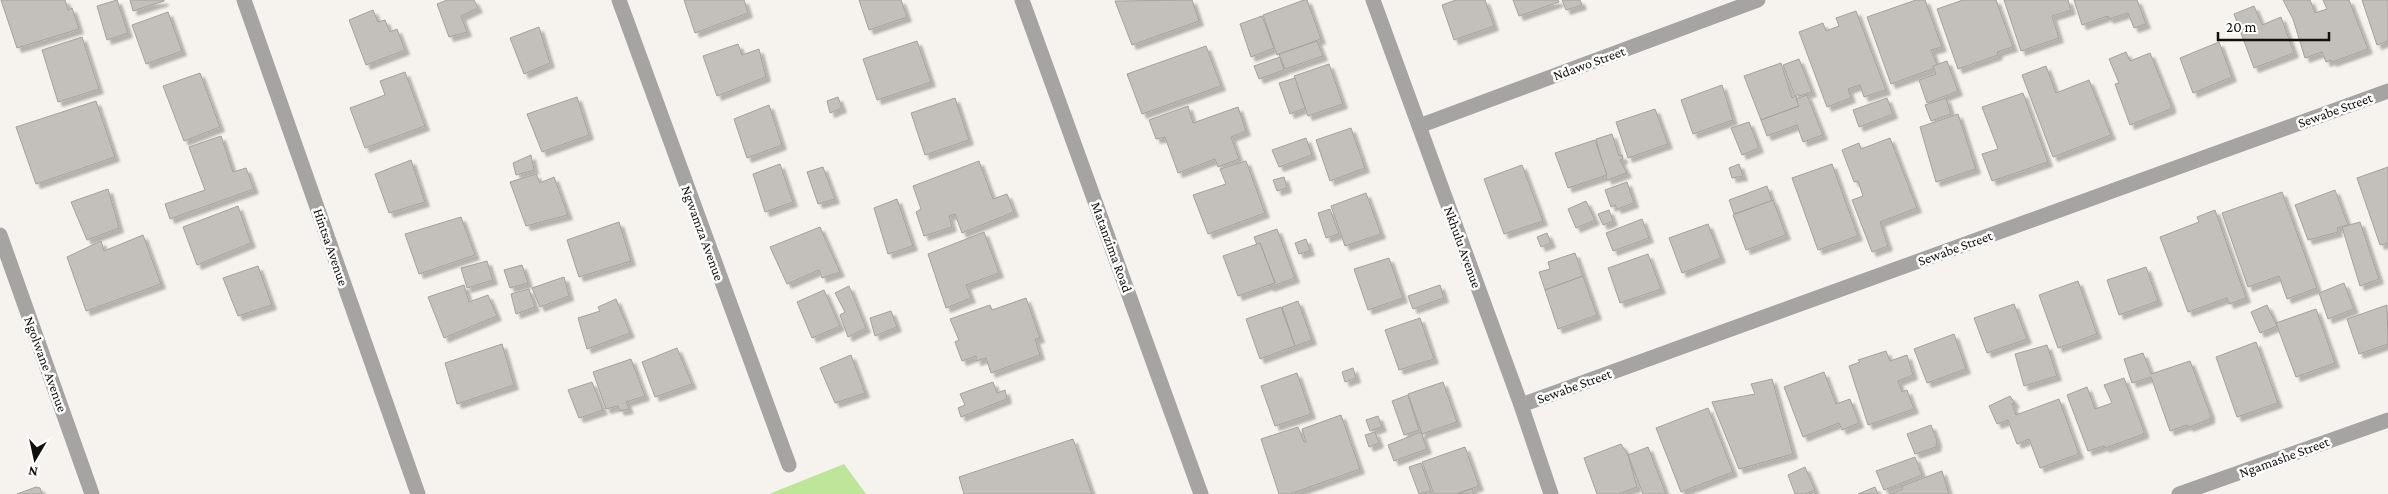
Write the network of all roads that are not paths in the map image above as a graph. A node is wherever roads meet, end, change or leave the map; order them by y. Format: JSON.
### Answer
{"nodes":[{"id":1,"x":244,"y":0,"type":"edge"},
{"id":2,"x":619,"y":0,"type":"edge"},
{"id":3,"x":1022,"y":0,"type":"edge"},
{"id":4,"x":1374,"y":0,"type":"edge"},
{"id":5,"x":1758,"y":0,"type":"edge"},
{"id":6,"x":2388,"y":91,"type":"edge"},
{"id":7,"x":1419,"y":126,"type":"junction"},
{"id":8,"x":0,"y":235,"type":"edge"},
{"id":9,"x":1521,"y":405,"type":"junction"},
{"id":10,"x":2388,"y":420,"type":"edge"},
{"id":11,"x":790,"y":465,"type":"dead end"},
{"id":12,"x":92,"y":494,"type":"edge"},
{"id":13,"x":418,"y":494,"type":"edge"},
{"id":14,"x":1201,"y":494,"type":"edge"},
{"id":15,"x":1551,"y":494,"type":"edge"},
{"id":16,"x":2179,"y":494,"type":"edge"}],
"edges":[{"from":1,"to":13,"type":"street","name":"Hintsa Avenue"},
{"from":2,"to":11,"type":"street","name":"Ngwamza Avenue"},
{"from":3,"to":14,"type":"street","name":"Matanzima Road"},
{"from":4,"to":7,"type":"street","name":"Nkhulu Avenue"},
{"from":5,"to":7,"type":"street","name":"Ndawo Street"},
{"from":6,"to":9,"type":"street","name":"Sewabe Street"},
{"from":7,"to":9,"type":"street","name":"Nkhulu Avenue"},
{"from":8,"to":12,"type":"street","name":"Ngolwane Avenue"},
{"from":9,"to":15,"type":"street","name":"Nkhulu Avenue"},
{"from":10,"to":16,"type":"street","name":"Ngamashe Street"}]}
